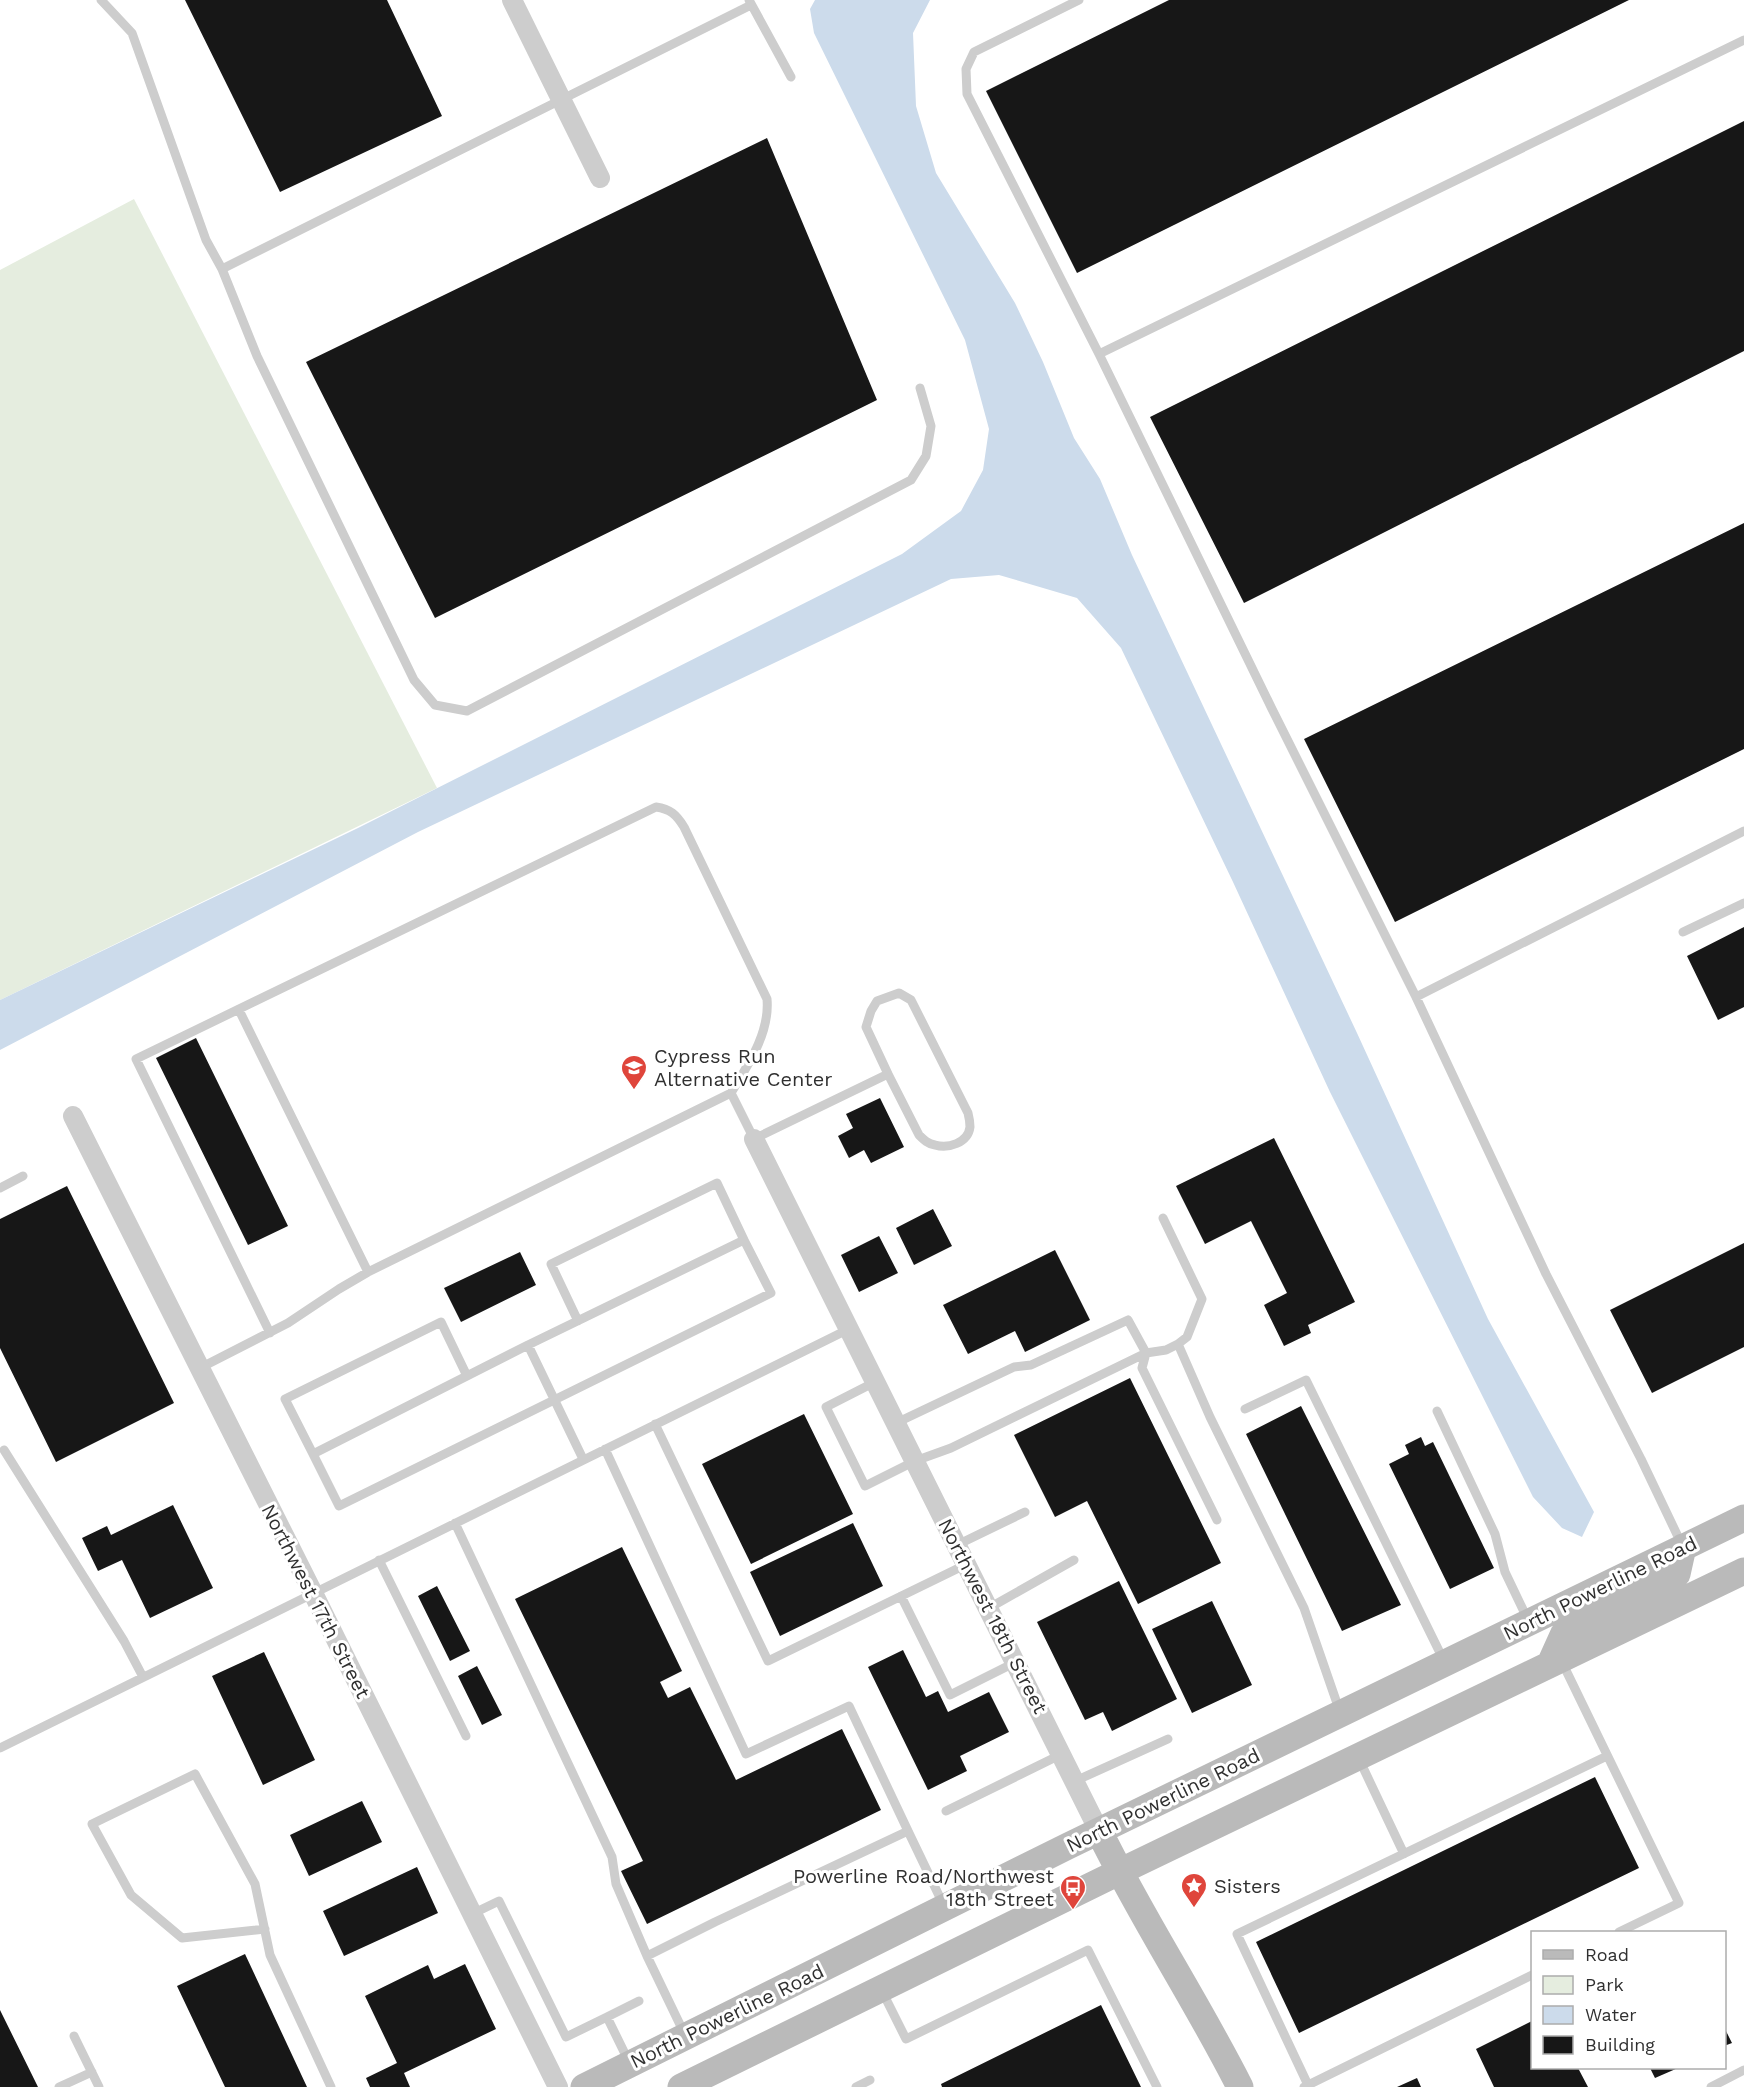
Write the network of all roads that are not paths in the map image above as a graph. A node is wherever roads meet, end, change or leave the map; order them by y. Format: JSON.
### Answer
{"nodes":[{"id":1,"x":101,"y":0,"type":"edge"},
{"id":2,"x":513,"y":0,"type":"edge"},
{"id":3,"x":1079,"y":0,"type":"edge"},
{"id":4,"x":750,"y":3,"type":"edge"},
{"id":5,"x":1744,"y":40,"type":"edge"},
{"id":6,"x":791,"y":77,"type":"dead end"},
{"id":7,"x":561,"y":100,"type":"junction"},
{"id":8,"x":600,"y":178,"type":"dead end"},
{"id":9,"x":222,"y":269,"type":"junction"},
{"id":10,"x":1099,"y":354,"type":"junction"},
{"id":11,"x":920,"y":388,"type":"dead end"},
{"id":12,"x":1744,"y":831,"type":"edge"},
{"id":13,"x":1744,"y":903,"type":"edge"},
{"id":14,"x":1683,"y":932,"type":"dead end"},
{"id":15,"x":1416,"y":997,"type":"junction"},
{"id":16,"x":239,"y":1010,"type":"junction"},
{"id":17,"x":888,"y":1074,"type":"junction"},
{"id":18,"x":731,"y":1093,"type":"junction"},
{"id":19,"x":73,"y":1116,"type":"dead end"},
{"id":20,"x":754,"y":1139,"type":"junction"},
{"id":21,"x":22,"y":1176,"type":"dead end"},
{"id":22,"x":0,"y":1188,"type":"edge"},
{"id":23,"x":1163,"y":1218,"type":"dead end"},
{"id":24,"x":744,"y":1240,"type":"junction"},
{"id":25,"x":368,"y":1272,"type":"junction"},
{"id":26,"x":578,"y":1321,"type":"junction"},
{"id":27,"x":849,"y":1329,"type":"junction"},
{"id":28,"x":270,"y":1333,"type":"junction"},
{"id":29,"x":1178,"y":1344,"type":"junction"},
{"id":30,"x":528,"y":1345,"type":"junction"},
{"id":31,"x":1146,"y":1353,"type":"junction"},
{"id":32,"x":199,"y":1368,"type":"junction"},
{"id":33,"x":467,"y":1376,"type":"junction"},
{"id":34,"x":876,"y":1382,"type":"junction"},
{"id":35,"x":555,"y":1400,"type":"junction"},
{"id":36,"x":1245,"y":1409,"type":"dead end"},
{"id":37,"x":1437,"y":1411,"type":"dead end"},
{"id":38,"x":896,"y":1423,"type":"junction"},
{"id":39,"x":655,"y":1424,"type":"junction"},
{"id":40,"x":1,"y":1448,"type":"edge"},
{"id":41,"x":604,"y":1449,"type":"junction"},
{"id":42,"x":313,"y":1454,"type":"junction"},
{"id":43,"x":583,"y":1459,"type":"junction"},
{"id":44,"x":915,"y":1461,"type":"junction"},
{"id":45,"x":1025,"y":1512,"type":"dead end"},
{"id":46,"x":1744,"y":1518,"type":"edge"},
{"id":47,"x":1217,"y":1520,"type":"dead end"},
{"id":48,"x":454,"y":1523,"type":"junction"},
{"id":49,"x":957,"y":1545,"type":"junction"},
{"id":50,"x":1683,"y":1547,"type":"junction"},
{"id":51,"x":379,"y":1560,"type":"junction"},
{"id":52,"x":1074,"y":1560,"type":"dead end"},
{"id":53,"x":967,"y":1564,"type":"junction"},
{"id":54,"x":1744,"y":1570,"type":"edge"},
{"id":55,"x":313,"y":1593,"type":"junction"},
{"id":56,"x":901,"y":1596,"type":"junction"},
{"id":57,"x":989,"y":1608,"type":"junction"},
{"id":58,"x":1529,"y":1622,"type":"junction"},
{"id":59,"x":1555,"y":1661,"type":"junction"},
{"id":60,"x":1016,"y":1662,"type":"junction"},
{"id":61,"x":1446,"y":1663,"type":"junction"},
{"id":62,"x":143,"y":1677,"type":"junction"},
{"id":63,"x":1341,"y":1714,"type":"junction"},
{"id":64,"x":466,"y":1736,"type":"dead end"},
{"id":65,"x":1168,"y":1739,"type":"dead end"},
{"id":66,"x":0,"y":1748,"type":"edge"},
{"id":67,"x":1062,"y":1754,"type":"junction"},
{"id":68,"x":1608,"y":1756,"type":"junction"},
{"id":69,"x":1358,"y":1757,"type":"junction"},
{"id":70,"x":1075,"y":1781,"type":"junction"},
{"id":71,"x":946,"y":1811,"type":"dead end"},
{"id":72,"x":909,"y":1831,"type":"junction"},
{"id":73,"x":1099,"y":1831,"type":"junction"},
{"id":74,"x":1404,"y":1854,"type":"junction"},
{"id":75,"x":1119,"y":1872,"type":"junction"},
{"id":76,"x":945,"y":1908,"type":"junction"},
{"id":77,"x":472,"y":1914,"type":"junction"},
{"id":78,"x":264,"y":1929,"type":"junction"},
{"id":79,"x":1621,"y":1931,"type":"edge"},
{"id":80,"x":647,"y":1956,"type":"junction"},
{"id":81,"x":1531,"y":1976,"type":"edge"},
{"id":82,"x":881,"y":1989,"type":"junction"},
{"id":83,"x":639,"y":2001,"type":"dead end"},
{"id":84,"x":607,"y":2017,"type":"junction"},
{"id":85,"x":74,"y":2036,"type":"dead end"},
{"id":86,"x":686,"y":2036,"type":"junction"},
{"id":87,"x":1744,"y":2070,"type":"edge"},
{"id":88,"x":92,"y":2072,"type":"junction"},
{"id":89,"x":616,"y":2074,"type":"edge"},
{"id":90,"x":870,"y":2080,"type":"dead end"},
{"id":91,"x":1235,"y":2083,"type":"edge"},
{"id":92,"x":1306,"y":2086,"type":"edge"},
{"id":93,"x":59,"y":2087,"type":"edge"},
{"id":94,"x":99,"y":2087,"type":"edge"},
{"id":95,"x":331,"y":2087,"type":"edge"},
{"id":96,"x":558,"y":2087,"type":"edge"},
{"id":97,"x":584,"y":2087,"type":"edge"},
{"id":98,"x":681,"y":2087,"type":"edge"},
{"id":99,"x":856,"y":2087,"type":"edge"},
{"id":100,"x":1157,"y":2087,"type":"edge"},
{"id":101,"x":1711,"y":2087,"type":"edge"}],
"edges":[{"from":1,"to":9,"type":"lane"},
{"from":2,"to":7,"type":"street"},
{"from":3,"to":10,"type":"lane"},
{"from":4,"to":6,"type":"lane"},
{"from":4,"to":7,"type":"lane"},
{"from":5,"to":10,"type":"lane"},
{"from":7,"to":8,"type":"street"},
{"from":7,"to":9,"type":"lane"},
{"from":9,"to":11,"type":"lane"},
{"from":10,"to":15,"type":"lane"},
{"from":12,"to":15,"type":"lane"},
{"from":13,"to":14,"type":"lane"},
{"from":15,"to":50,"type":"lane"},
{"from":16,"to":18,"type":"lane"},
{"from":16,"to":25,"type":"lane"},
{"from":16,"to":28,"type":"lane"},
{"from":17,"to":17,"type":"lane"},
{"from":17,"to":20,"type":"lane"},
{"from":18,"to":20,"type":"lane"},
{"from":18,"to":25,"type":"lane"},
{"from":19,"to":32,"type":"street","name":"Northwest 17th Street"},
{"from":20,"to":27,"type":"street","name":"Northwest 18th Street"},
{"from":21,"to":22,"type":"lane"},
{"from":23,"to":29,"type":"lane"},
{"from":24,"to":26,"type":"lane"},
{"from":24,"to":26,"type":"lane"},
{"from":24,"to":35,"type":"lane"},
{"from":25,"to":28,"type":"lane"},
{"from":26,"to":30,"type":"lane"},
{"from":27,"to":34,"type":"street","name":"Northwest 18th Street"},
{"from":27,"to":39,"type":"lane"},
{"from":28,"to":32,"type":"lane"},
{"from":29,"to":31,"type":"lane"},
{"from":29,"to":63,"type":"lane"},
{"from":30,"to":33,"type":"lane"},
{"from":30,"to":35,"type":"lane"},
{"from":31,"to":38,"type":"lane"},
{"from":31,"to":44,"type":"lane"},
{"from":31,"to":47,"type":"lane"},
{"from":32,"to":55,"type":"street","name":"Northwest 17th Street"},
{"from":33,"to":42,"type":"lane"},
{"from":33,"to":42,"type":"lane"},
{"from":34,"to":38,"type":"street","name":"Northwest 18th Street"},
{"from":34,"to":44,"type":"lane"},
{"from":35,"to":42,"type":"lane"},
{"from":35,"to":43,"type":"lane"},
{"from":36,"to":61,"type":"lane"},
{"from":37,"to":58,"type":"lane"},
{"from":38,"to":44,"type":"street","name":"Northwest 18th Street"},
{"from":39,"to":41,"type":"lane"},
{"from":39,"to":56,"type":"lane"},
{"from":40,"to":62,"type":"lane"},
{"from":41,"to":43,"type":"lane"},
{"from":41,"to":72,"type":"lane"},
{"from":43,"to":48,"type":"lane"},
{"from":44,"to":49,"type":"street","name":"Northwest 18th Street"},
{"from":45,"to":49,"type":"lane"},
{"from":46,"to":50,"type":"main road","name":"North Powerline Road"},
{"from":48,"to":51,"type":"lane"},
{"from":48,"to":80,"type":"lane"},
{"from":49,"to":53,"type":"street","name":"Northwest 18th Street"},
{"from":50,"to":58,"type":"main road","name":"North Powerline Road"},
{"from":50,"to":59,"type":"main road"},
{"from":51,"to":55,"type":"lane"},
{"from":51,"to":64,"type":"lane"},
{"from":52,"to":57,"type":"lane"},
{"from":53,"to":56,"type":"lane"},
{"from":53,"to":57,"type":"street","name":"Northwest 18th Street"},
{"from":54,"to":59,"type":"main road"},
{"from":55,"to":62,"type":"lane"},
{"from":55,"to":77,"type":"street","name":"Northwest 17th Street"},
{"from":56,"to":60,"type":"lane"},
{"from":57,"to":60,"type":"street","name":"Northwest 18th Street"},
{"from":58,"to":61,"type":"main road","name":"North Powerline Road"},
{"from":59,"to":68,"type":"lane"},
{"from":59,"to":69,"type":"main road"},
{"from":60,"to":67,"type":"street","name":"Northwest 18th Street"},
{"from":61,"to":63,"type":"main road","name":"North Powerline Road"},
{"from":62,"to":66,"type":"lane"},
{"from":63,"to":73,"type":"main road","name":"North Powerline Road"},
{"from":65,"to":70,"type":"lane"},
{"from":67,"to":70,"type":"street","name":"Northwest 18th Street"},
{"from":67,"to":71,"type":"lane"},
{"from":68,"to":74,"type":"lane"},
{"from":68,"to":79,"type":"lane"},
{"from":69,"to":74,"type":"lane"},
{"from":69,"to":75,"type":"main road"},
{"from":70,"to":73,"type":"street","name":"Northwest 18th Street"},
{"from":72,"to":76,"type":"lane"},
{"from":72,"to":80,"type":"lane"},
{"from":73,"to":75,"type":"main road","name":"Northwest 18th Street"},
{"from":73,"to":76,"type":"main road","name":"North Powerline Road"},
{"from":74,"to":92,"type":"lane"},
{"from":75,"to":82,"type":"main road"},
{"from":75,"to":91,"type":"main road","name":"Northwest 18th Street"},
{"from":76,"to":86,"type":"main road","name":"North Powerline Road"},
{"from":77,"to":84,"type":"lane"},
{"from":77,"to":96,"type":"street","name":"Northwest 17th Street"},
{"from":78,"to":78,"type":"lane"},
{"from":78,"to":95,"type":"lane"},
{"from":80,"to":86,"type":"lane"},
{"from":81,"to":92,"type":"lane"},
{"from":82,"to":98,"type":"main road"},
{"from":82,"to":100,"type":"lane"},
{"from":83,"to":84,"type":"lane"},
{"from":84,"to":89,"type":"lane"},
{"from":85,"to":88,"type":"lane"},
{"from":86,"to":89,"type":"main road","name":"North Powerline Road"},
{"from":87,"to":101,"type":"lane"},
{"from":88,"to":93,"type":"lane"},
{"from":88,"to":94,"type":"lane"},
{"from":89,"to":97,"type":"main road","name":"North Powerline Road"},
{"from":90,"to":99,"type":"lane"}]}
